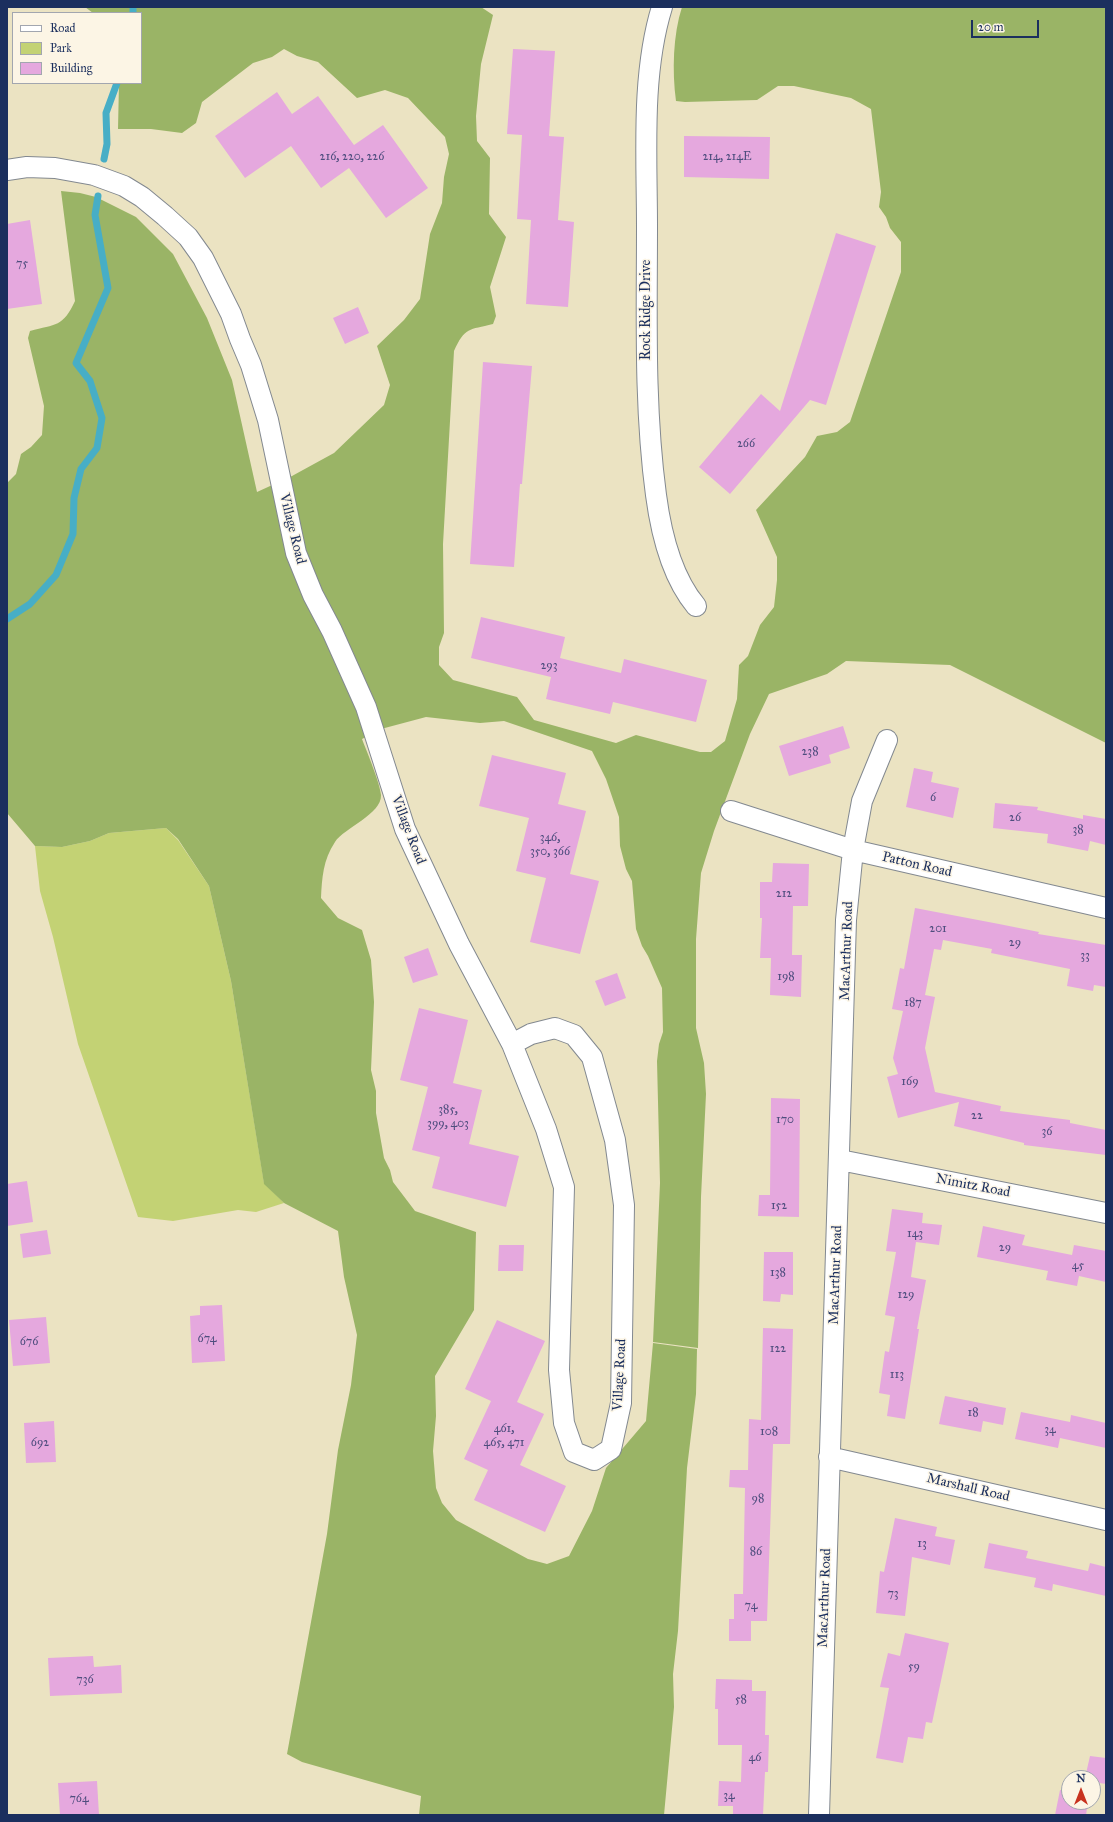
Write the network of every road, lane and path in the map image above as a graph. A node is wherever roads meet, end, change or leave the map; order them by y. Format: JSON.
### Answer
{"nodes":[{"id":1,"x":662,"y":7,"type":"edge"},
{"id":2,"x":7,"y":170,"type":"edge"},
{"id":3,"x":696,"y":606,"type":"dead end"},
{"id":4,"x":887,"y":740,"type":"dead end"},
{"id":5,"x":731,"y":811,"type":"dead end"},
{"id":6,"x":853,"y":850,"type":"junction"},
{"id":7,"x":1106,"y":908,"type":"edge"},
{"id":8,"x":512,"y":1044,"type":"junction"},
{"id":9,"x":840,"y":1160,"type":"junction"},
{"id":10,"x":1106,"y":1213,"type":"edge"},
{"id":11,"x":829,"y":1458,"type":"junction"},
{"id":12,"x":1106,"y":1520,"type":"edge"},
{"id":13,"x":819,"y":1815,"type":"edge"}],
"edges":[{"from":1,"to":3,"type":"street","name":"Rock Ridge Drive"},
{"from":2,"to":8,"type":"street","name":"Village Road"},
{"from":4,"to":6,"type":"street","name":"MacArthur Road"},
{"from":5,"to":6,"type":"street","name":"Patton Road"},
{"from":6,"to":7,"type":"street","name":"Patton Road"},
{"from":6,"to":9,"type":"street","name":"MacArthur Road"},
{"from":8,"to":8,"type":"street","name":"Village Road"},
{"from":9,"to":10,"type":"street","name":"Nimitz Road"},
{"from":9,"to":11,"type":"street","name":"MacArthur Road"},
{"from":11,"to":12,"type":"street","name":"Marshall Road"},
{"from":11,"to":13,"type":"street","name":"MacArthur Road"}]}
